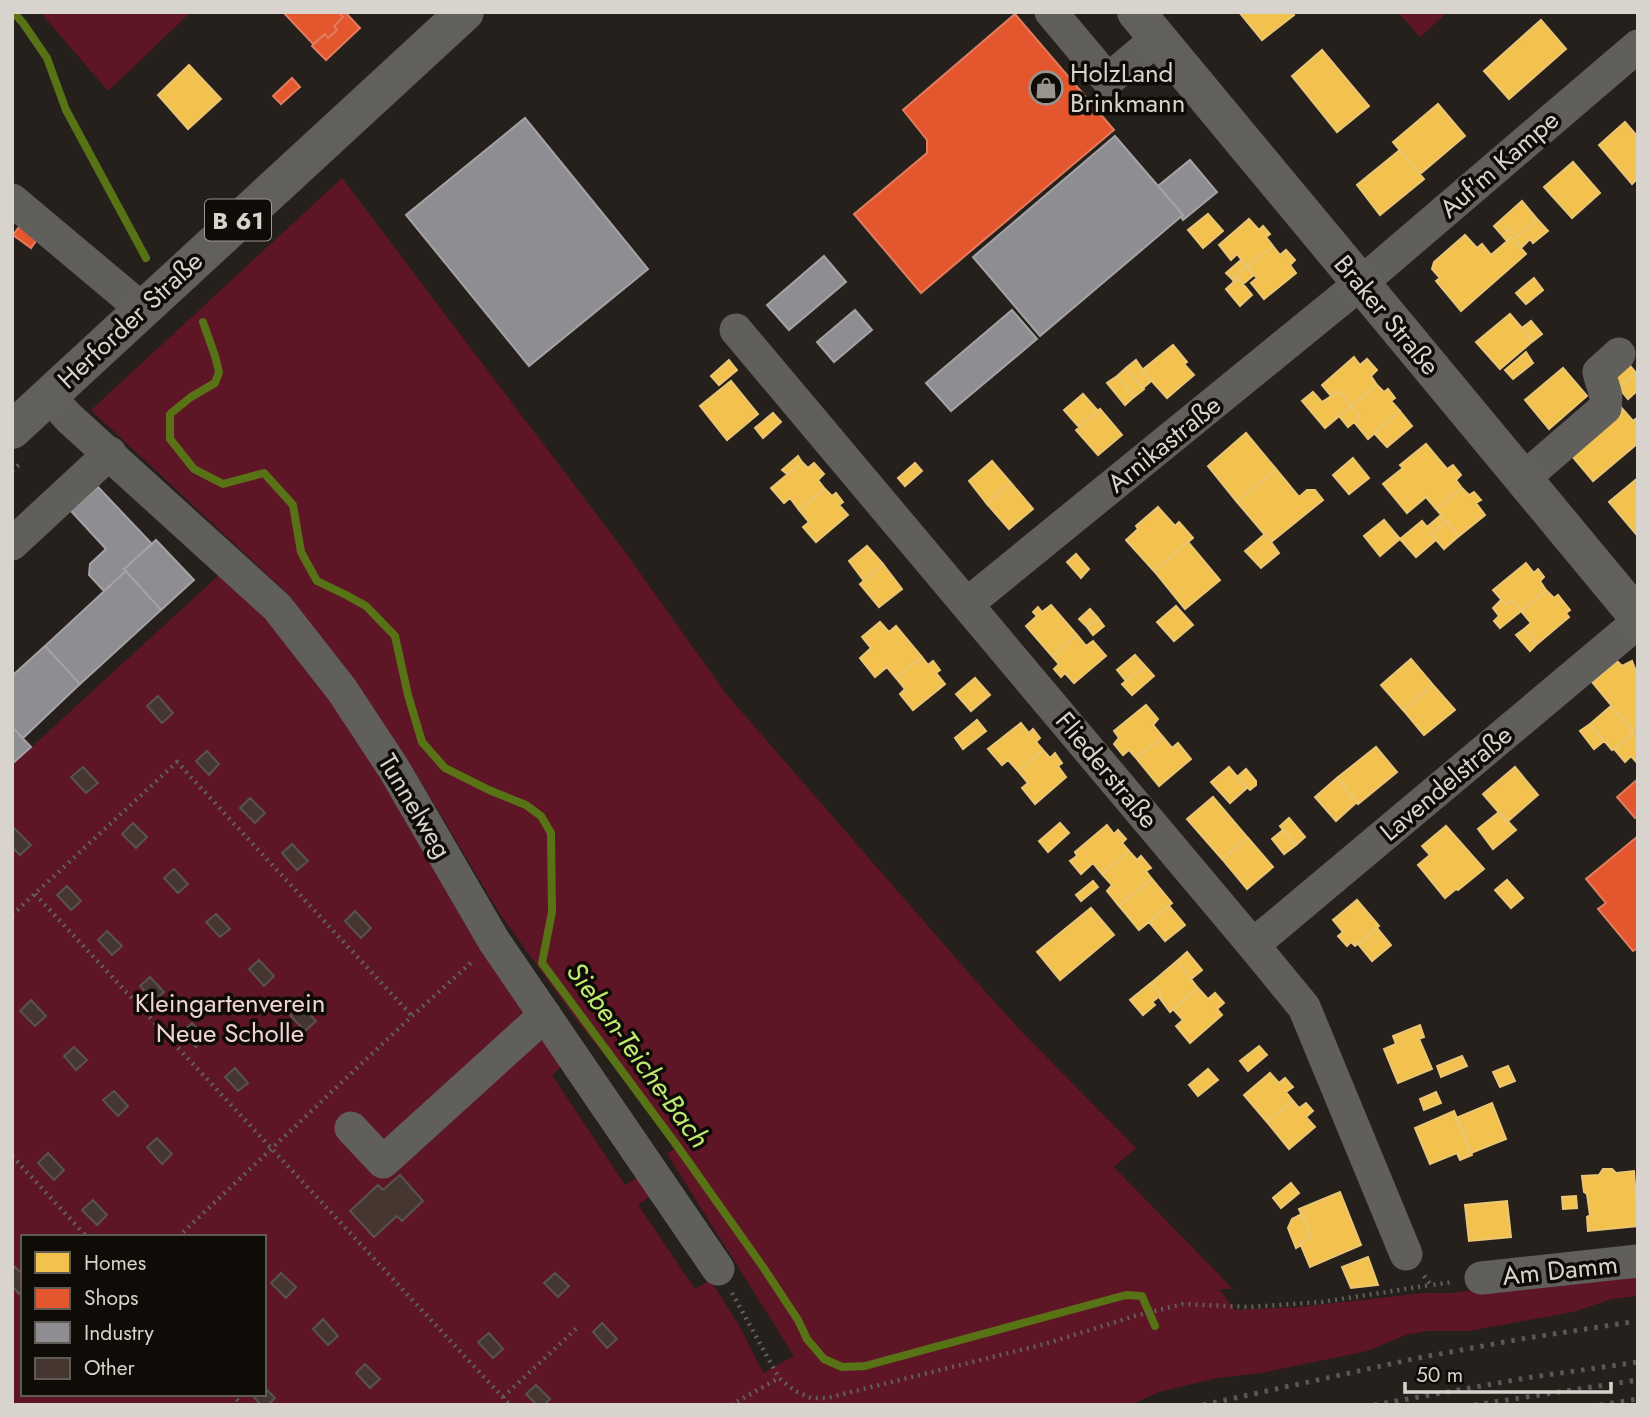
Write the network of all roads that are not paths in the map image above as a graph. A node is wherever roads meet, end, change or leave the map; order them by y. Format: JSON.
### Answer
{"nodes":[{"id":1,"x":465,"y":12,"type":"edge"},
{"id":2,"x":1051,"y":12,"type":"edge"},
{"id":3,"x":1147,"y":25,"type":"edge"},
{"id":4,"x":1638,"y":46,"type":"edge"},
{"id":5,"x":12,"y":200,"type":"edge"},
{"id":6,"x":1361,"y":283,"type":"junction"},
{"id":7,"x":142,"y":309,"type":"junction"},
{"id":8,"x":736,"y":330,"type":"dead end"},
{"id":9,"x":1619,"y":354,"type":"dead end"},
{"id":10,"x":49,"y":396,"type":"junction"},
{"id":11,"x":12,"y":430,"type":"edge"},
{"id":12,"x":110,"y":453,"type":"junction"},
{"id":13,"x":1524,"y":479,"type":"junction"},
{"id":14,"x":12,"y":544,"type":"edge"},
{"id":15,"x":967,"y":604,"type":"junction"},
{"id":16,"x":1638,"y":619,"type":"edge"},
{"id":17,"x":1253,"y":945,"type":"junction"},
{"id":18,"x":545,"y":1015,"type":"junction"},
{"id":19,"x":351,"y":1128,"type":"dead end"},
{"id":20,"x":1406,"y":1254,"type":"road end"},
{"id":21,"x":1638,"y":1261,"type":"edge"},
{"id":22,"x":718,"y":1269,"type":"road end"},
{"id":23,"x":1482,"y":1278,"type":"road end"}],
"edges":[{"from":1,"to":7,"type":"main road","name":"Herforder Straße","number":"B 61"},
{"from":2,"to":3,"type":"street"},
{"from":3,"to":6,"type":"main road","name":"Braker Straße"},
{"from":4,"to":6,"type":"street","name":"Auf'm Kampe"},
{"from":5,"to":7,"type":"street"},
{"from":6,"to":13,"type":"main road","name":"Braker Straße"},
{"from":6,"to":15,"type":"street","name":"Arnikastraße"},
{"from":7,"to":10,"type":"main road","name":"Herforder Straße","number":"B 61"},
{"from":8,"to":15,"type":"street","name":"Fliederstraße"},
{"from":9,"to":13,"type":"street"},
{"from":10,"to":11,"type":"main road","name":"Herforder Straße","number":"B 61"},
{"from":10,"to":12,"type":"street","name":"Tunnelweg"},
{"from":12,"to":14,"type":"street"},
{"from":12,"to":18,"type":"street","name":"Tunnelweg"},
{"from":13,"to":16,"type":"main road","name":"Braker Straße"},
{"from":15,"to":17,"type":"street","name":"Fliederstraße"},
{"from":16,"to":17,"type":"street","name":"Lavendelstraße"},
{"from":17,"to":20,"type":"street","name":"Fliederstraße"},
{"from":18,"to":19,"type":"street"},
{"from":18,"to":22,"type":"street","name":"Tunnelweg"},
{"from":21,"to":23,"type":"street","name":"Am Damm"}]}
